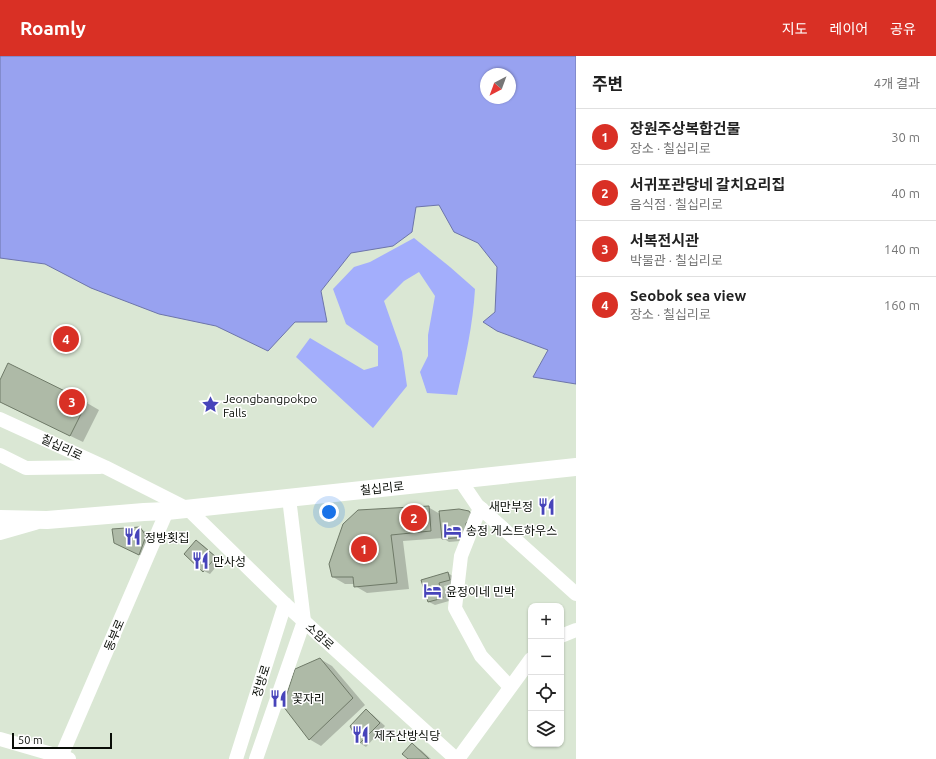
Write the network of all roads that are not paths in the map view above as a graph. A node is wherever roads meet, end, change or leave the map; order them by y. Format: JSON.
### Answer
{"nodes":[{"id":1,"x":0,"y":419,"type":"edge"},
{"id":2,"x":0,"y":455,"type":"edge"},
{"id":3,"x":105,"y":467,"type":"junction"},
{"id":4,"x":576,"y":467,"type":"edge"},
{"id":5,"x":460,"y":480,"type":"junction"},
{"id":6,"x":289,"y":498,"type":"junction"},
{"id":7,"x":188,"y":509,"type":"junction"},
{"id":8,"x":482,"y":509,"type":"junction"},
{"id":9,"x":167,"y":511,"type":"junction"},
{"id":10,"x":0,"y":519,"type":"edge"},
{"id":11,"x":47,"y":520,"type":"junction"},
{"id":12,"x":0,"y":533,"type":"edge"},
{"id":13,"x":576,"y":594,"type":"edge"},
{"id":14,"x":285,"y":604,"type":"junction"},
{"id":15,"x":304,"y":621,"type":"junction"},
{"id":16,"x":576,"y":630,"type":"edge"},
{"id":17,"x":564,"y":635,"type":"edge"},
{"id":18,"x":528,"y":663,"type":"edge"},
{"id":19,"x":510,"y":687,"type":"junction"},
{"id":20,"x":0,"y":739,"type":"edge"},
{"id":21,"x":64,"y":758,"type":"edge"},
{"id":22,"x":236,"y":759,"type":"edge"},
{"id":23,"x":256,"y":759,"type":"edge"},
{"id":24,"x":457,"y":759,"type":"edge"}],
"edges":[{"from":1,"to":3,"type":"street","name":"칠십리로"},
{"from":2,"to":3,"type":"street"},
{"from":3,"to":7,"type":"street","name":"칠십리로"},
{"from":4,"to":5,"type":"main road","name":"칠십리로"},
{"from":5,"to":6,"type":"main road","name":"칠십리로"},
{"from":5,"to":8,"type":"street"},
{"from":6,"to":7,"type":"main road","name":"칠십리로"},
{"from":6,"to":15,"type":"street"},
{"from":7,"to":9,"type":"main road","name":"칠십리로"},
{"from":7,"to":14,"type":"street","name":"소암로"},
{"from":8,"to":13,"type":"street"},
{"from":8,"to":19,"type":"street"},
{"from":9,"to":11,"type":"main road","name":"칠십리로"},
{"from":9,"to":21,"type":"street","name":"동부로"},
{"from":10,"to":11,"type":"main road","name":"칠십리로"},
{"from":11,"to":12,"type":"street"},
{"from":14,"to":15,"type":"street","name":"소암로"},
{"from":14,"to":22,"type":"street","name":"정방로"},
{"from":15,"to":23,"type":"street","name":"정방로"},
{"from":15,"to":24,"type":"street","name":"소암로"},
{"from":16,"to":17,"type":"street"},
{"from":18,"to":19,"type":"street"},
{"from":19,"to":24,"type":"street"},
{"from":20,"to":21,"type":"street"}]}
